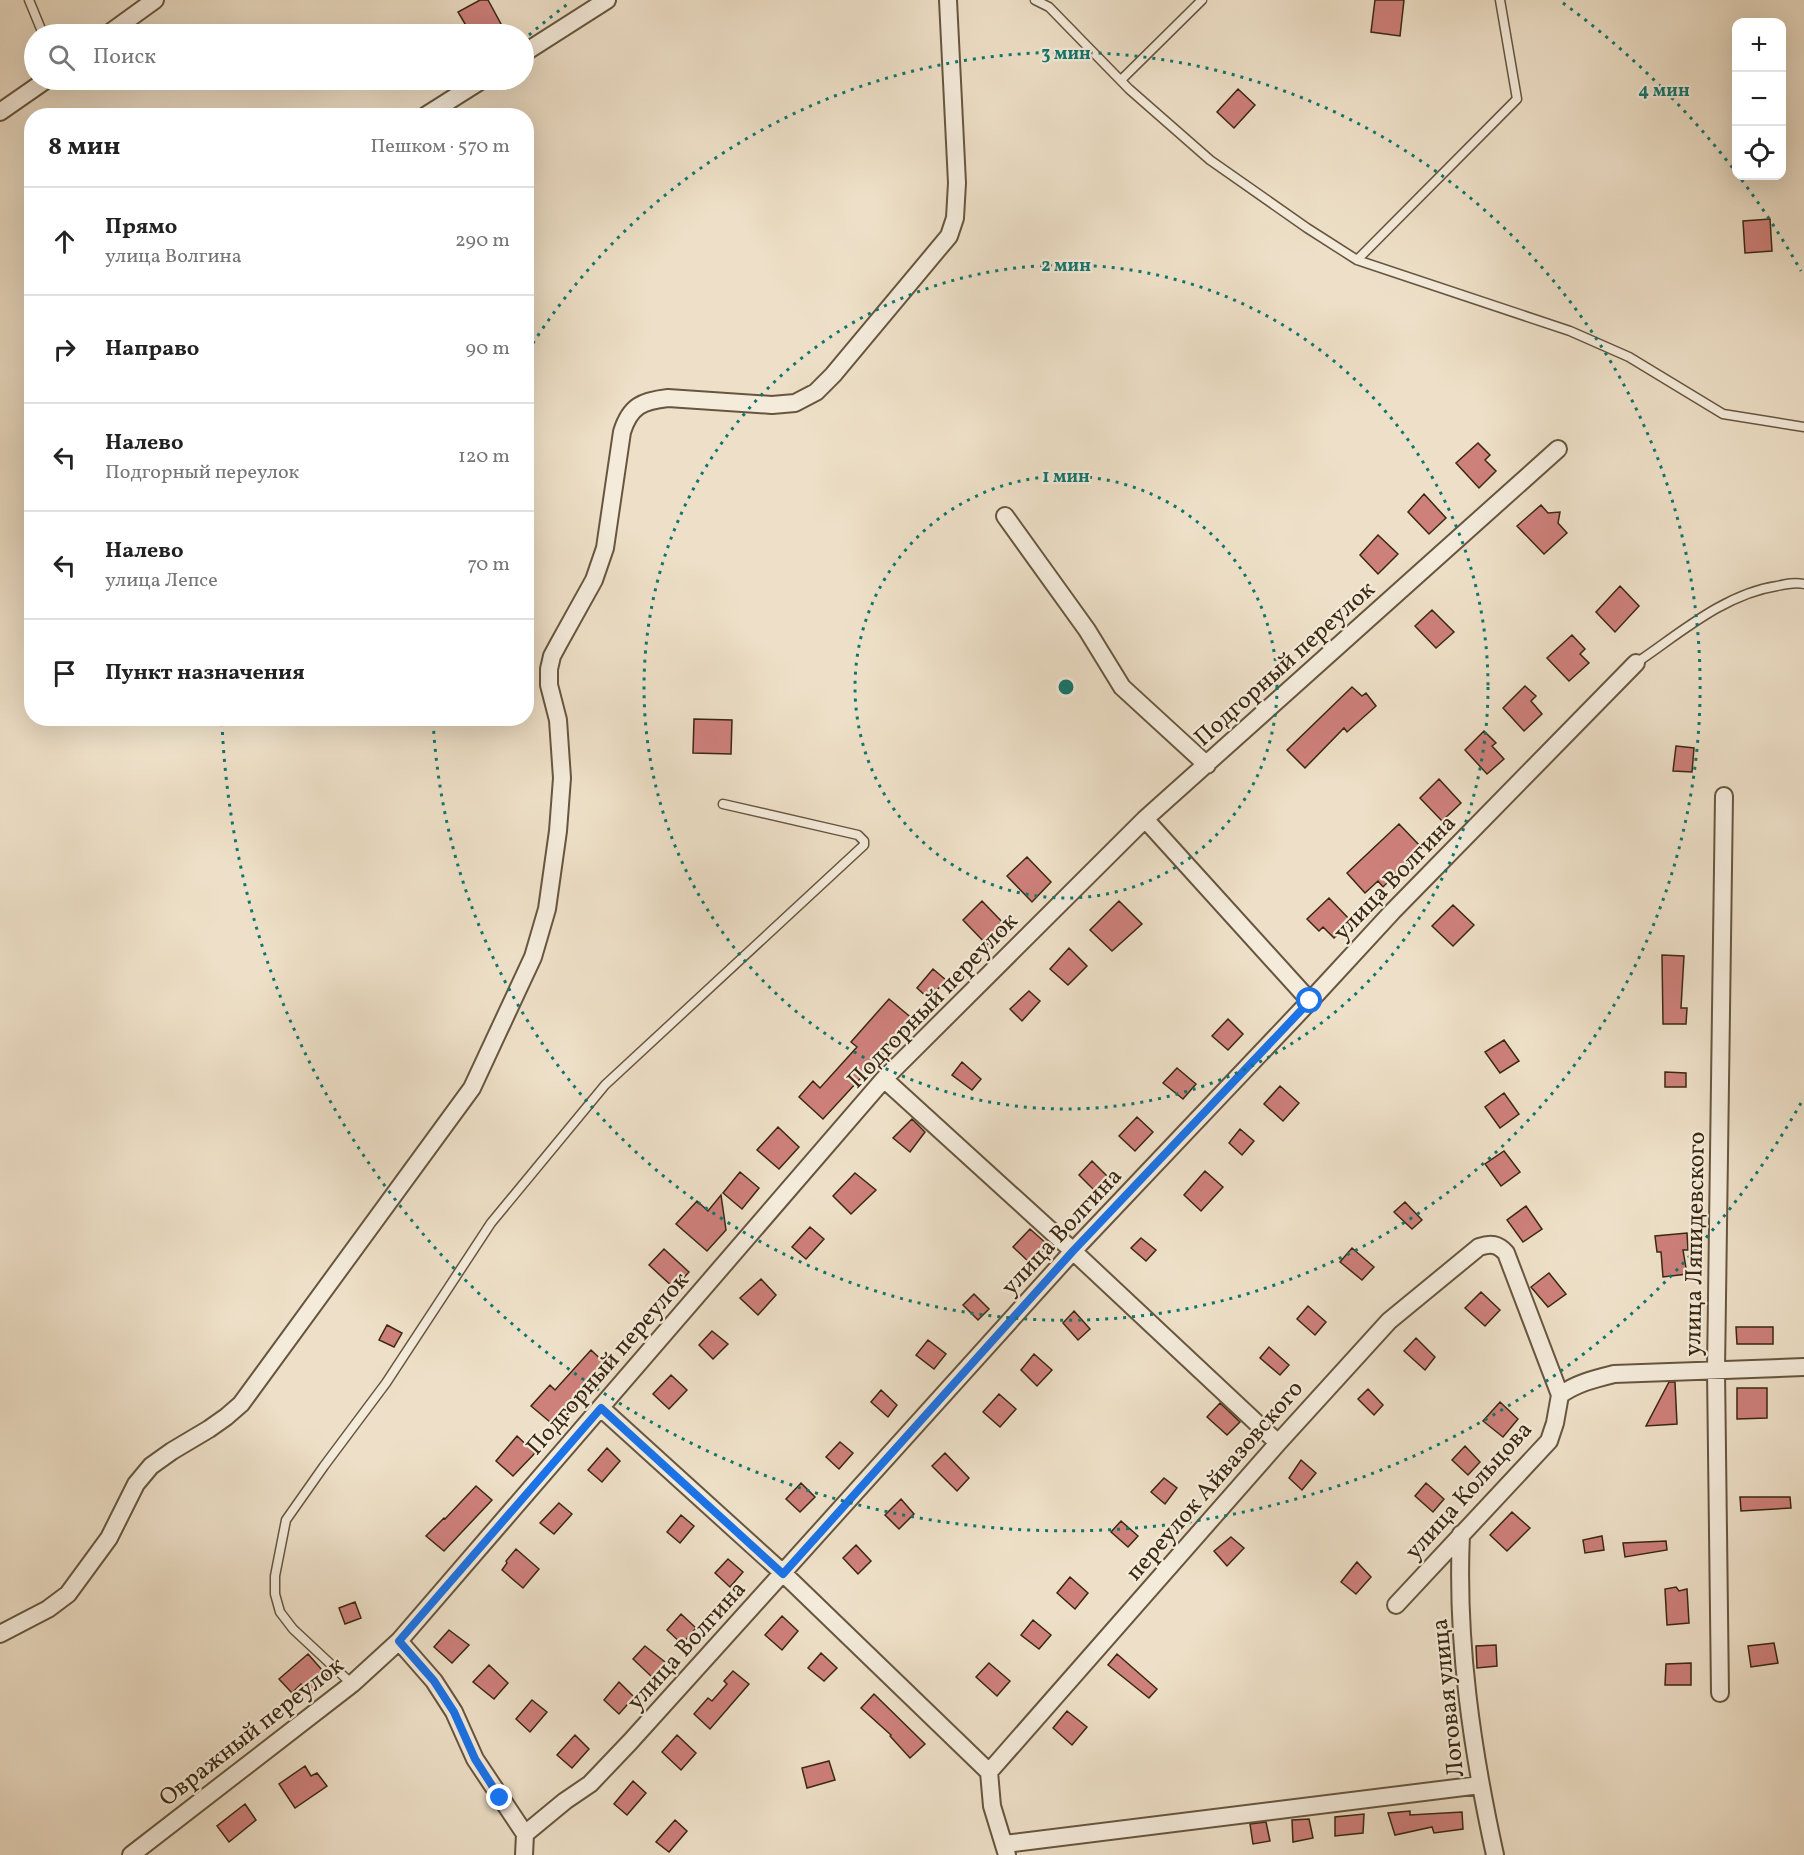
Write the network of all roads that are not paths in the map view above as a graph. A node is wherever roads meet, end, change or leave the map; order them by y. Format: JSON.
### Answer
{"nodes":[{"id":1,"x":29,"y":0,"type":"edge"},
{"id":2,"x":155,"y":0,"type":"edge"},
{"id":3,"x":607,"y":0,"type":"edge"},
{"id":4,"x":948,"y":0,"type":"edge"},
{"id":5,"x":1035,"y":0,"type":"edge"},
{"id":6,"x":1202,"y":0,"type":"edge"},
{"id":7,"x":1500,"y":0,"type":"edge"},
{"id":8,"x":39,"y":24,"type":"edge"},
{"id":9,"x":122,"y":24,"type":"edge"},
{"id":10,"x":534,"y":47,"type":"edge"},
{"id":11,"x":1121,"y":80,"type":"junction"},
{"id":12,"x":32,"y":90,"type":"edge"},
{"id":13,"x":466,"y":90,"type":"edge"},
{"id":14,"x":438,"y":108,"type":"edge"},
{"id":15,"x":0,"y":112,"type":"edge"},
{"id":16,"x":1357,"y":260,"type":"junction"},
{"id":17,"x":1804,"y":427,"type":"edge"},
{"id":18,"x":1558,"y":449,"type":"dead end"},
{"id":19,"x":1005,"y":516,"type":"dead end"},
{"id":20,"x":1804,"y":584,"type":"edge"},
{"id":21,"x":1636,"y":663,"type":"joint"},
{"id":22,"x":1207,"y":765,"type":"junction"},
{"id":23,"x":1724,"y":796,"type":"dead end"},
{"id":24,"x":723,"y":804,"type":"dead end"},
{"id":25,"x":1145,"y":819,"type":"junction"},
{"id":26,"x":1310,"y":1001,"type":"junction"},
{"id":27,"x":884,"y":1079,"type":"junction"},
{"id":28,"x":1073,"y":1251,"type":"junction"},
{"id":29,"x":1804,"y":1367,"type":"edge"},
{"id":30,"x":1716,"y":1370,"type":"junction"},
{"id":31,"x":1560,"y":1395,"type":"junction"},
{"id":32,"x":601,"y":1408,"type":"junction"},
{"id":33,"x":1278,"y":1443,"type":"junction"},
{"id":34,"x":1461,"y":1534,"type":"junction"},
{"id":35,"x":783,"y":1574,"type":"junction"},
{"id":36,"x":1396,"y":1605,"type":"dead end"},
{"id":37,"x":0,"y":1634,"type":"edge"},
{"id":38,"x":399,"y":1641,"type":"junction"},
{"id":39,"x":352,"y":1684,"type":"junction"},
{"id":40,"x":1720,"y":1693,"type":"dead end"},
{"id":41,"x":989,"y":1772,"type":"junction"},
{"id":42,"x":1480,"y":1785,"type":"junction"},
{"id":43,"x":525,"y":1834,"type":"junction"},
{"id":44,"x":1006,"y":1849,"type":"edge"},
{"id":45,"x":131,"y":1855,"type":"edge"},
{"id":46,"x":524,"y":1855,"type":"edge"},
{"id":47,"x":1495,"y":1855,"type":"edge"}],
"edges":[{"from":1,"to":8,"type":"lane"},
{"from":2,"to":9,"type":"street"},
{"from":3,"to":10,"type":"street"},
{"from":4,"to":37,"type":"street"},
{"from":5,"to":11,"type":"lane"},
{"from":6,"to":11,"type":"lane"},
{"from":7,"to":16,"type":"lane"},
{"from":11,"to":16,"type":"lane"},
{"from":12,"to":15,"type":"street"},
{"from":13,"to":14,"type":"street"},
{"from":16,"to":17,"type":"lane"},
{"from":18,"to":22,"type":"street","name":"Подгорный переулок"},
{"from":19,"to":22,"type":"street"},
{"from":20,"to":21,"type":"lane"},
{"from":21,"to":26,"type":"street","name":"улица Волгина"},
{"from":22,"to":25,"type":"street","name":"Подгорный переулок"},
{"from":23,"to":30,"type":"street","name":"улица Ляпидевского"},
{"from":24,"to":39,"type":"lane"},
{"from":25,"to":26,"type":"street"},
{"from":25,"to":27,"type":"street","name":"Подгорный переулок"},
{"from":26,"to":28,"type":"street","name":"улица Волгина"},
{"from":27,"to":28,"type":"street"},
{"from":27,"to":32,"type":"street","name":"Подгорный переулок"},
{"from":28,"to":33,"type":"street"},
{"from":28,"to":35,"type":"street","name":"улица Волгина"},
{"from":29,"to":30,"type":"street"},
{"from":30,"to":31,"type":"street"},
{"from":30,"to":40,"type":"street","name":"улица Ляпидевского"},
{"from":31,"to":33,"type":"street","name":"переулок Айвазовского"},
{"from":31,"to":34,"type":"street","name":"улица Кольцова"},
{"from":32,"to":35,"type":"street"},
{"from":32,"to":38,"type":"street","name":"Подгорный переулок"},
{"from":33,"to":41,"type":"street","name":"переулок Айвазовского"},
{"from":34,"to":36,"type":"street","name":"улица Кольцова"},
{"from":34,"to":42,"type":"street","name":"Логовая улица"},
{"from":35,"to":41,"type":"street"},
{"from":35,"to":43,"type":"street","name":"улица Волгина"},
{"from":38,"to":39,"type":"street","name":"Овражный переулок"},
{"from":38,"to":43,"type":"street"},
{"from":39,"to":45,"type":"street","name":"Овражный переулок"},
{"from":41,"to":44,"type":"street"},
{"from":42,"to":44,"type":"street"},
{"from":42,"to":47,"type":"street","name":"Логовая улица"},
{"from":43,"to":46,"type":"street"}]}
